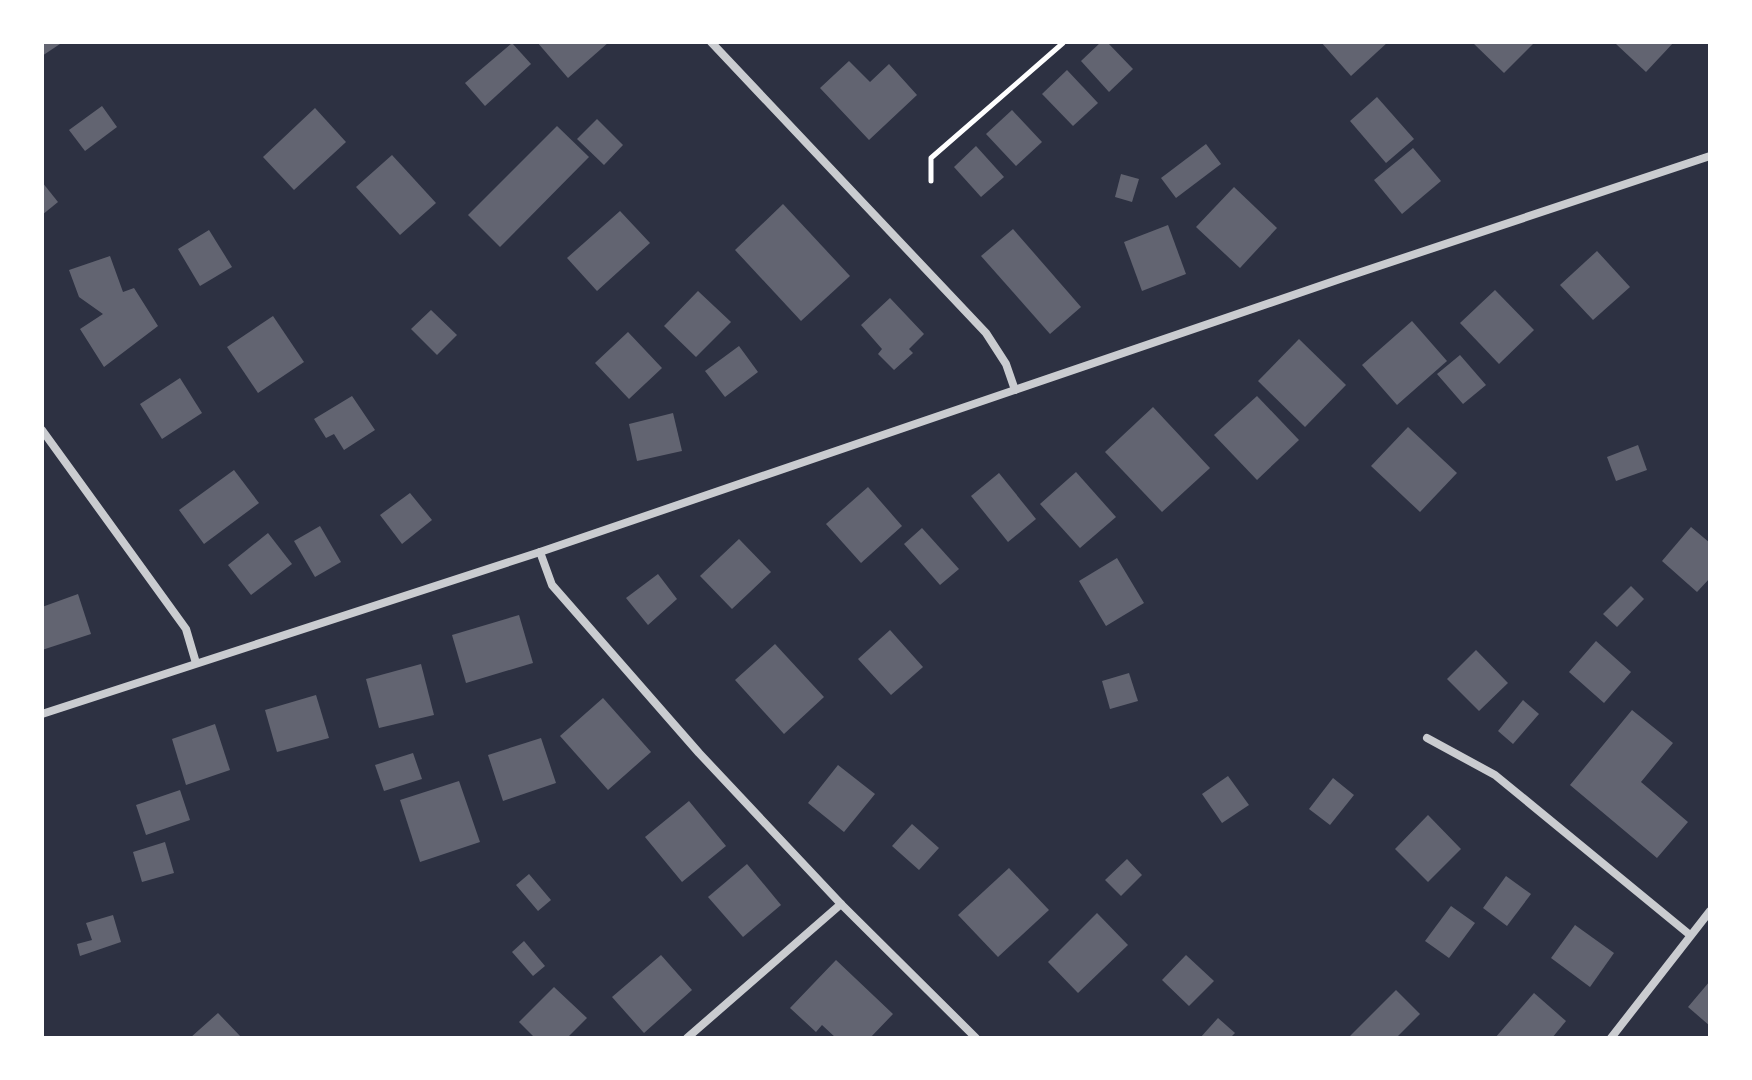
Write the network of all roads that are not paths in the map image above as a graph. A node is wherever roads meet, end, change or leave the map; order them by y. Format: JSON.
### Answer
{"nodes":[{"id":1,"x":711,"y":42,"type":"edge"},
{"id":2,"x":1710,"y":156,"type":"edge"},
{"id":3,"x":1015,"y":390,"type":"junction"},
{"id":4,"x":42,"y":430,"type":"edge"},
{"id":5,"x":540,"y":552,"type":"junction"},
{"id":6,"x":196,"y":663,"type":"junction"},
{"id":7,"x":42,"y":714,"type":"edge"},
{"id":8,"x":1427,"y":738,"type":"dead end"},
{"id":9,"x":841,"y":904,"type":"junction"},
{"id":10,"x":1710,"y":911,"type":"edge"},
{"id":11,"x":1690,"y":935,"type":"junction"},
{"id":12,"x":687,"y":1038,"type":"edge"},
{"id":13,"x":976,"y":1038,"type":"edge"},
{"id":14,"x":1611,"y":1038,"type":"edge"}],
"edges":[{"from":1,"to":3,"type":"street"},
{"from":2,"to":3,"type":"street"},
{"from":3,"to":5,"type":"street"},
{"from":4,"to":6,"type":"street"},
{"from":5,"to":6,"type":"street"},
{"from":5,"to":9,"type":"street"},
{"from":6,"to":7,"type":"street"},
{"from":8,"to":11,"type":"street"},
{"from":9,"to":12,"type":"street"},
{"from":9,"to":13,"type":"street"},
{"from":10,"to":11,"type":"street"},
{"from":11,"to":14,"type":"street"}]}
